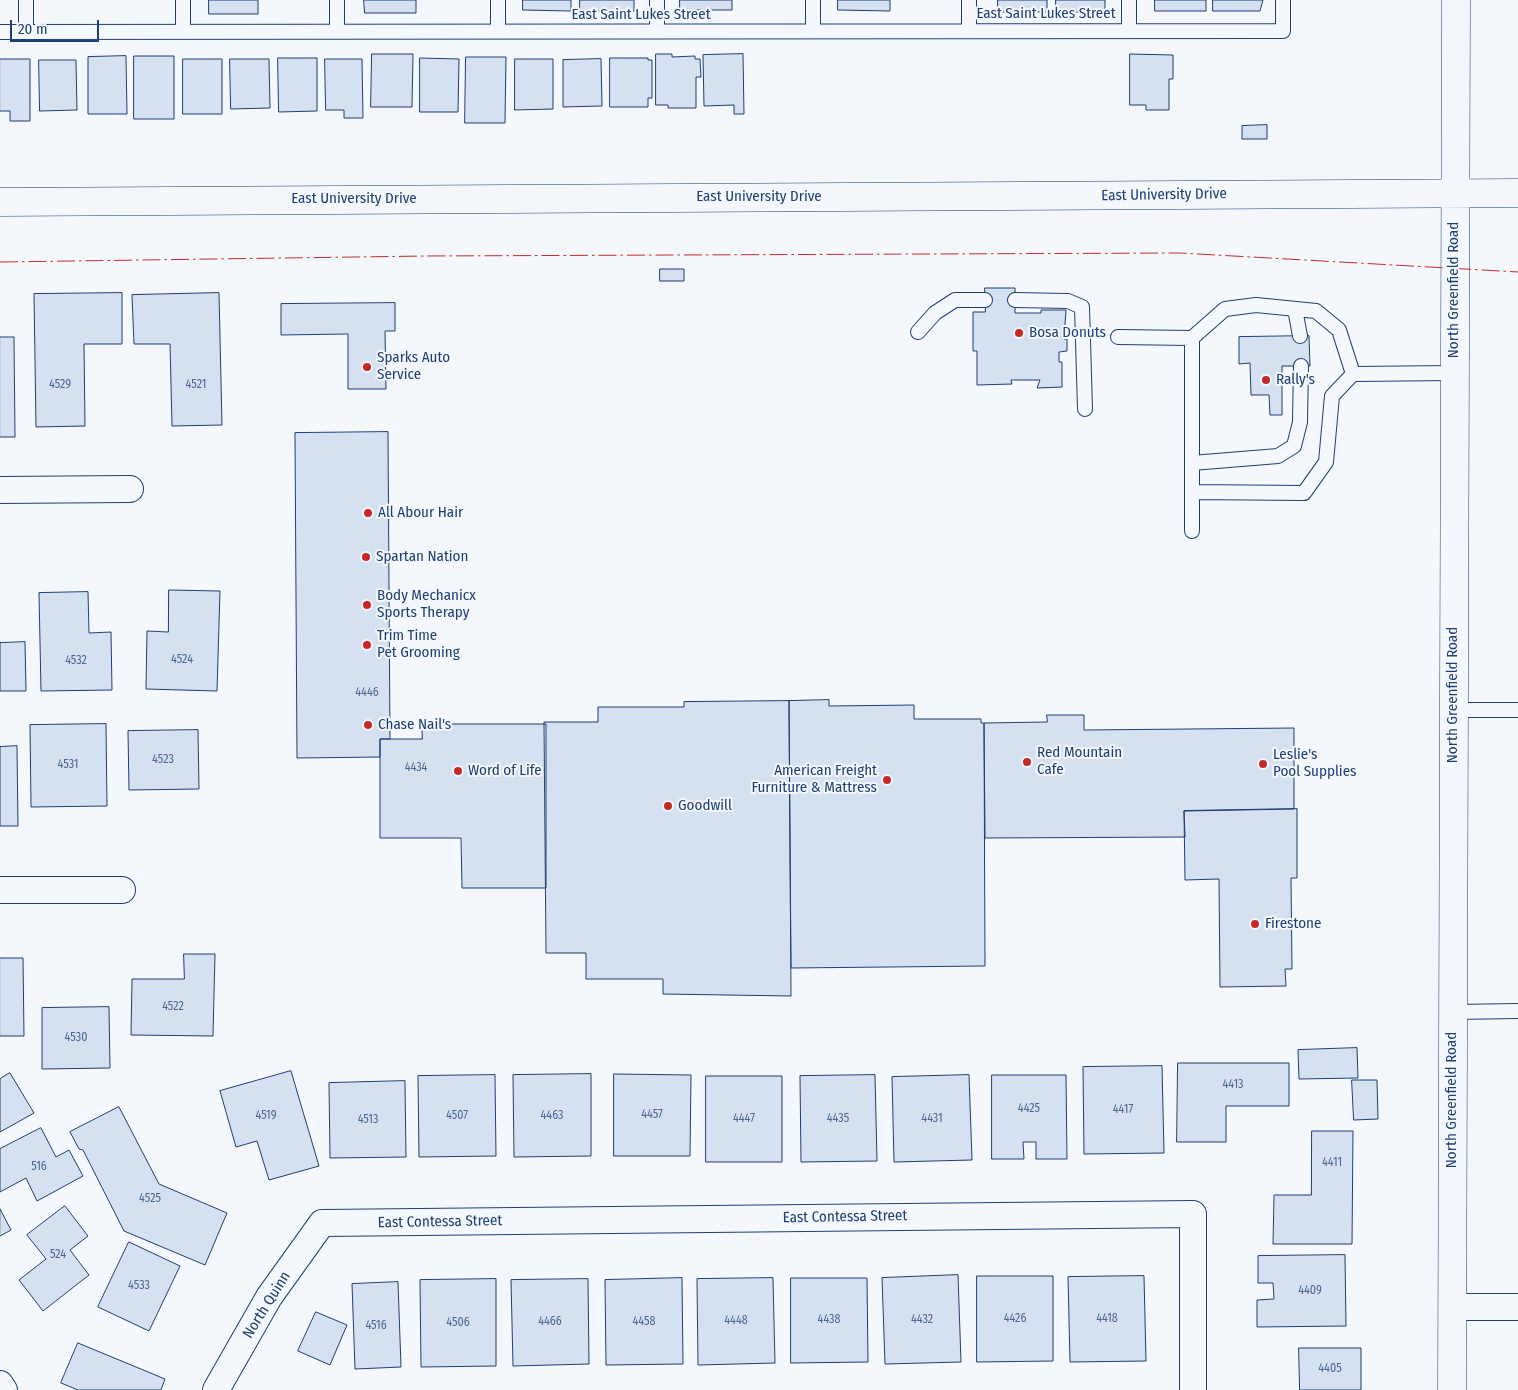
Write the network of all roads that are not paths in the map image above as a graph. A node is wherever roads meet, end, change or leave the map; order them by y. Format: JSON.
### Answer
{"nodes":[{"id":1,"x":26,"y":0,"type":"edge"},
{"id":2,"x":183,"y":0,"type":"edge"},
{"id":3,"x":337,"y":0,"type":"edge"},
{"id":4,"x":498,"y":0,"type":"edge"},
{"id":5,"x":657,"y":0,"type":"edge"},
{"id":6,"x":813,"y":0,"type":"edge"},
{"id":7,"x":969,"y":0,"type":"edge"},
{"id":8,"x":1129,"y":0,"type":"edge"},
{"id":9,"x":1283,"y":0,"type":"edge"},
{"id":10,"x":1456,"y":0,"type":"edge"},
{"id":11,"x":337,"y":31,"type":"junction"},
{"id":12,"x":498,"y":31,"type":"junction"},
{"id":13,"x":657,"y":31,"type":"junction"},
{"id":14,"x":813,"y":31,"type":"junction"},
{"id":15,"x":969,"y":31,"type":"junction"},
{"id":16,"x":1129,"y":31,"type":"junction"},
{"id":17,"x":0,"y":32,"type":"edge"},
{"id":18,"x":26,"y":32,"type":"junction"},
{"id":19,"x":183,"y":32,"type":"junction"},
{"id":20,"x":1454,"y":193,"type":"junction"},
{"id":21,"x":1518,"y":193,"type":"edge"},
{"id":22,"x":0,"y":202,"type":"edge"},
{"id":23,"x":985,"y":300,"type":"dead end"},
{"id":24,"x":1015,"y":300,"type":"dead end"},
{"id":25,"x":1295,"y":308,"type":"junction"},
{"id":26,"x":918,"y":332,"type":"dead end"},
{"id":27,"x":1300,"y":336,"type":"dead end"},
{"id":28,"x":1118,"y":337,"type":"dead end"},
{"id":29,"x":1192,"y":338,"type":"junction"},
{"id":30,"x":1302,"y":366,"type":"dead end"},
{"id":31,"x":1454,"y":373,"type":"junction"},
{"id":32,"x":1353,"y":374,"type":"junction"},
{"id":33,"x":1085,"y":409,"type":"dead end"},
{"id":34,"x":1192,"y":463,"type":"junction"},
{"id":35,"x":130,"y":489,"type":"dead end"},
{"id":36,"x":0,"y":490,"type":"edge"},
{"id":37,"x":1192,"y":492,"type":"junction"},
{"id":38,"x":1192,"y":531,"type":"dead end"},
{"id":39,"x":1453,"y":710,"type":"junction"},
{"id":40,"x":1518,"y":710,"type":"edge"},
{"id":41,"x":0,"y":890,"type":"edge"},
{"id":42,"x":122,"y":890,"type":"dead end"},
{"id":43,"x":1518,"y":1011,"type":"edge"},
{"id":44,"x":1453,"y":1012,"type":"junction"},
{"id":45,"x":322,"y":1223,"type":"joint"},
{"id":46,"x":1452,"y":1307,"type":"junction"},
{"id":47,"x":1518,"y":1307,"type":"edge"},
{"id":48,"x":0,"y":1384,"type":"edge"},
{"id":49,"x":4,"y":1390,"type":"edge"},
{"id":50,"x":216,"y":1390,"type":"edge"},
{"id":51,"x":1193,"y":1390,"type":"edge"},
{"id":52,"x":1452,"y":1390,"type":"edge"}],
"edges":[{"from":1,"to":18,"type":"lane"},
{"from":2,"to":19,"type":"lane"},
{"from":3,"to":11,"type":"lane"},
{"from":4,"to":12,"type":"lane"},
{"from":5,"to":13,"type":"lane"},
{"from":6,"to":14,"type":"lane"},
{"from":7,"to":15,"type":"lane"},
{"from":8,"to":16,"type":"lane"},
{"from":9,"to":16,"type":"lane","name":"East Saint Lukes Street"},
{"from":10,"to":20,"type":"main road","name":"North Greenfield Road"},
{"from":11,"to":12,"type":"lane","name":"East Saint Lukes Street"},
{"from":11,"to":19,"type":"lane","name":"East Saint Lukes Street"},
{"from":12,"to":13,"type":"lane","name":"East Saint Lukes Street"},
{"from":13,"to":14,"type":"lane","name":"East Saint Lukes Street"},
{"from":14,"to":15,"type":"lane","name":"East Saint Lukes Street"},
{"from":15,"to":16,"type":"lane","name":"East Saint Lukes Street"},
{"from":17,"to":18,"type":"lane","name":"East Saint Lukes Street"},
{"from":18,"to":19,"type":"lane","name":"East Saint Lukes Street"},
{"from":20,"to":21,"type":"main road","name":"East University Drive"},
{"from":20,"to":22,"type":"main road","name":"East University Drive"},
{"from":20,"to":31,"type":"main road","name":"North Greenfield Road"},
{"from":23,"to":26,"type":"lane"},
{"from":24,"to":33,"type":"lane"},
{"from":25,"to":27,"type":"lane"},
{"from":25,"to":29,"type":"lane"},
{"from":25,"to":32,"type":"lane"},
{"from":28,"to":29,"type":"lane"},
{"from":29,"to":34,"type":"lane"},
{"from":30,"to":34,"type":"lane"},
{"from":31,"to":32,"type":"lane"},
{"from":31,"to":39,"type":"main road","name":"North Greenfield Road"},
{"from":32,"to":37,"type":"lane"},
{"from":34,"to":37,"type":"lane"},
{"from":35,"to":36,"type":"street"},
{"from":37,"to":38,"type":"lane"},
{"from":39,"to":40,"type":"lane"},
{"from":39,"to":44,"type":"main road","name":"North Greenfield Road"},
{"from":41,"to":42,"type":"street"},
{"from":43,"to":44,"type":"lane"},
{"from":44,"to":46,"type":"main road","name":"North Greenfield Road"},
{"from":45,"to":50,"type":"street","name":"North Quinn"},
{"from":45,"to":51,"type":"street","name":"East Contessa Street"},
{"from":46,"to":47,"type":"street"},
{"from":46,"to":52,"type":"main road","name":"North Greenfield Road"},
{"from":48,"to":49,"type":"street"}]}
